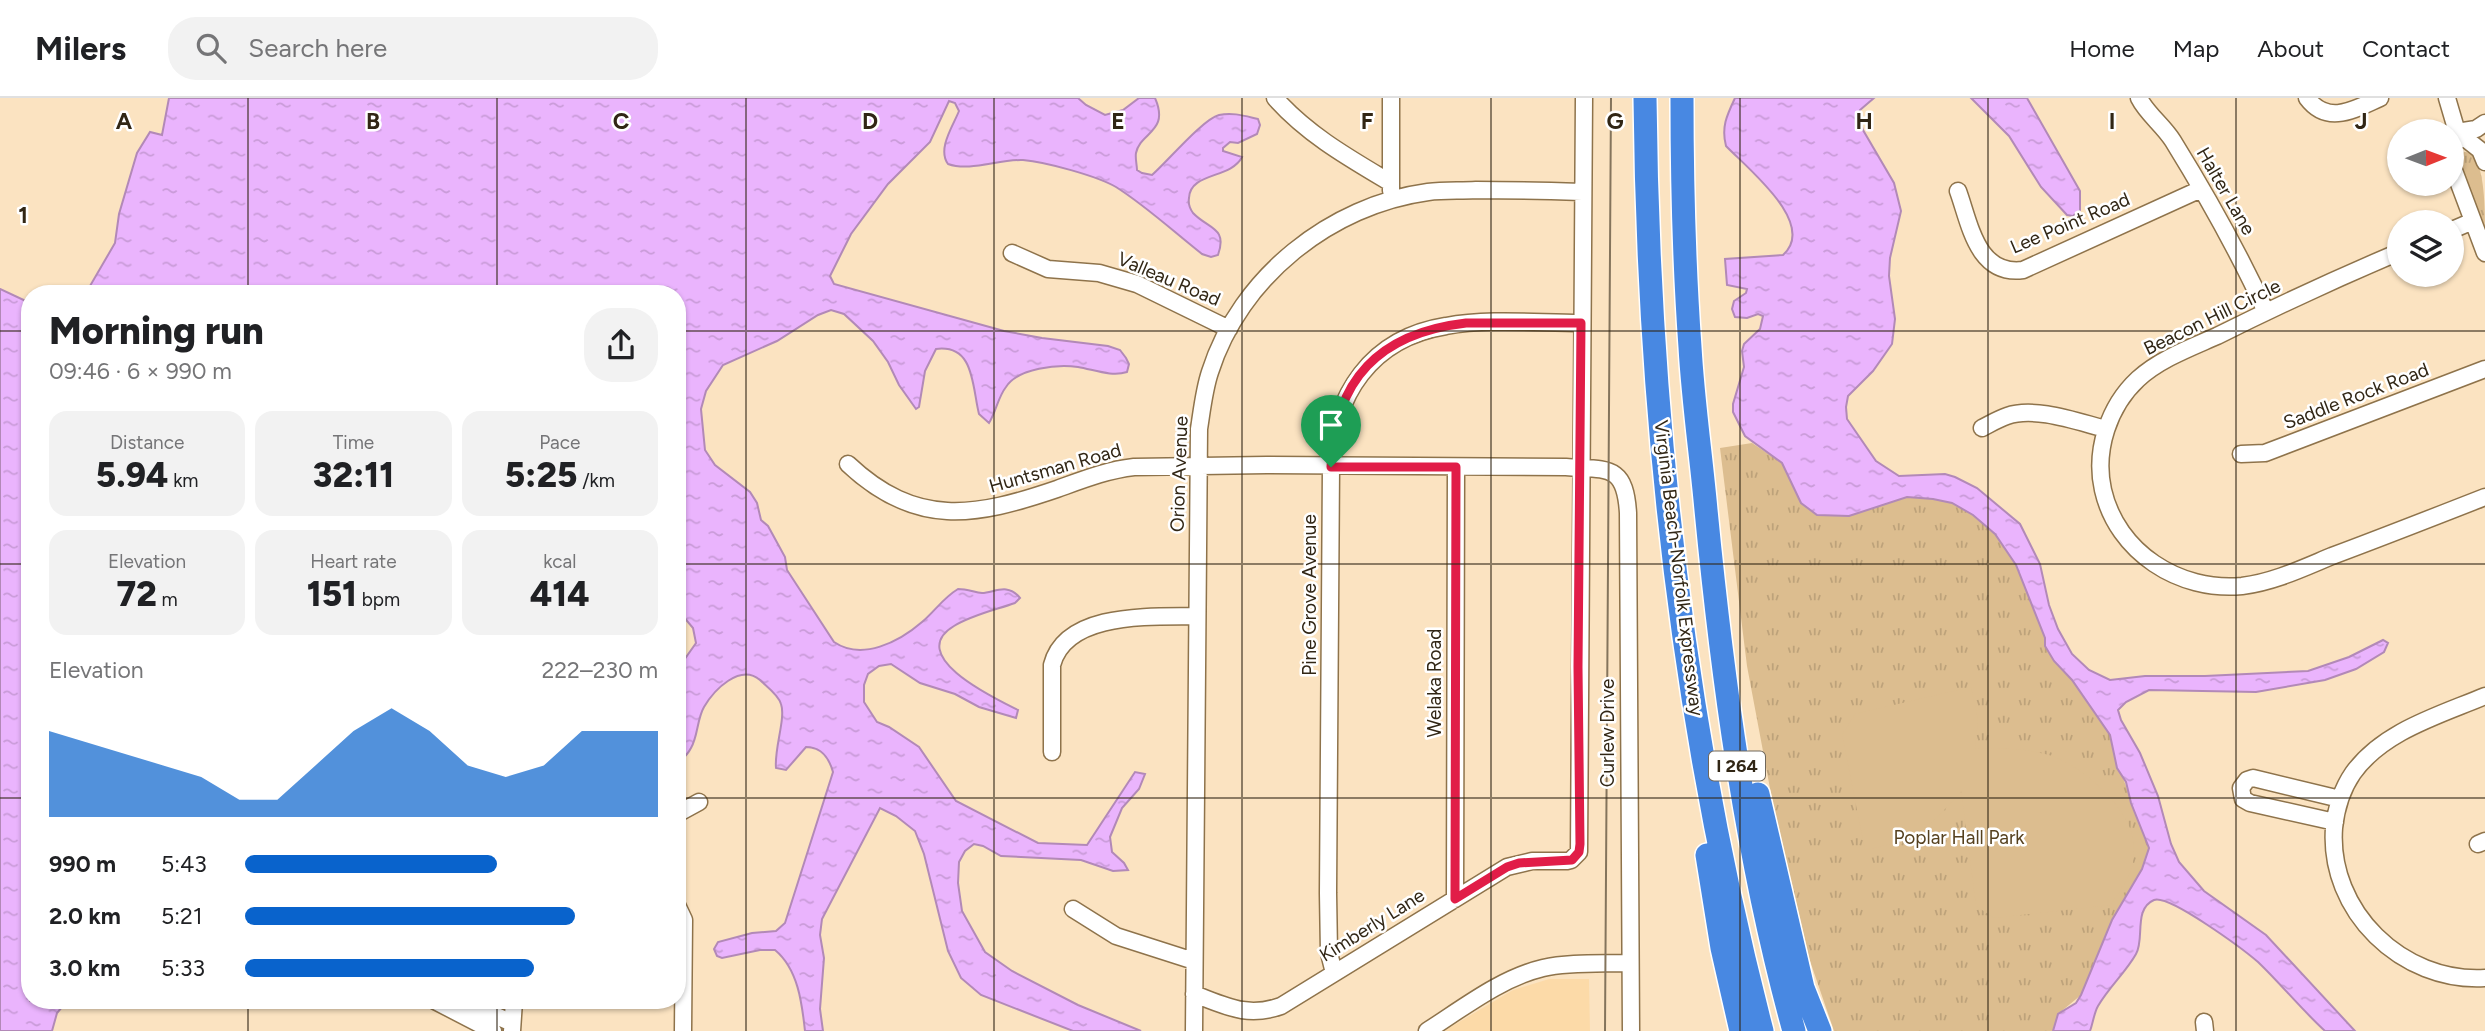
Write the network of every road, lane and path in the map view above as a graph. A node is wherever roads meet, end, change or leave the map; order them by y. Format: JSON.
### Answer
{"nodes":[{"id":1,"x":1275,"y":98,"type":"edge"},
{"id":2,"x":1391,"y":98,"type":"edge"},
{"id":3,"x":1584,"y":98,"type":"edge"},
{"id":4,"x":1645,"y":98,"type":"edge"},
{"id":5,"x":1682,"y":98,"type":"edge"},
{"id":6,"x":2139,"y":98,"type":"edge"},
{"id":7,"x":2307,"y":98,"type":"edge"},
{"id":8,"x":2380,"y":98,"type":"edge"},
{"id":9,"x":2447,"y":98,"type":"edge"},
{"id":10,"x":2453,"y":119,"type":"edge"},
{"id":11,"x":2485,"y":123,"type":"edge"},
{"id":12,"x":2464,"y":131,"type":"edge"},
{"id":13,"x":2464,"y":137,"type":"edge"},
{"id":14,"x":2485,"y":162,"type":"edge"},
{"id":15,"x":1391,"y":183,"type":"junction"},
{"id":16,"x":2201,"y":189,"type":"junction"},
{"id":17,"x":1958,"y":191,"type":"dead end"},
{"id":18,"x":1582,"y":192,"type":"junction"},
{"id":19,"x":2464,"y":196,"type":"edge"},
{"id":20,"x":1391,"y":200,"type":"junction"},
{"id":21,"x":2473,"y":221,"type":"junction"},
{"id":22,"x":2464,"y":225,"type":"edge"},
{"id":23,"x":2484,"y":245,"type":"edge"},
{"id":24,"x":1012,"y":253,"type":"dead end"},
{"id":25,"x":2387,"y":258,"type":"edge"},
{"id":26,"x":2266,"y":313,"type":"junction"},
{"id":27,"x":1581,"y":323,"type":"junction"},
{"id":28,"x":1228,"y":329,"type":"junction"},
{"id":29,"x":2485,"y":369,"type":"edge"},
{"id":30,"x":1982,"y":428,"type":"dead end"},
{"id":31,"x":2106,"y":429,"type":"junction"},
{"id":32,"x":2241,"y":453,"type":"dead end"},
{"id":33,"x":848,"y":464,"type":"dead end"},
{"id":34,"x":1198,"y":466,"type":"junction"},
{"id":35,"x":1331,"y":467,"type":"junction"},
{"id":36,"x":1456,"y":467,"type":"junction"},
{"id":37,"x":1581,"y":468,"type":"junction"},
{"id":38,"x":1705,"y":496,"type":"junction"},
{"id":39,"x":2485,"y":497,"type":"edge"},
{"id":40,"x":1197,"y":616,"type":"junction"},
{"id":41,"x":1689,"y":667,"type":"junction"},
{"id":42,"x":2485,"y":696,"type":"edge"},
{"id":43,"x":1052,"y":752,"type":"dead end"},
{"id":44,"x":2340,"y":799,"type":"junction"},
{"id":45,"x":699,"y":802,"type":"dead end"},
{"id":46,"x":686,"y":809,"type":"edge"},
{"id":47,"x":2335,"y":822,"type":"junction"},
{"id":48,"x":1572,"y":860,"type":"joint"},
{"id":49,"x":1455,"y":899,"type":"junction"},
{"id":50,"x":1073,"y":909,"type":"dead end"},
{"id":51,"x":1194,"y":961,"type":"junction"},
{"id":52,"x":1630,"y":963,"type":"junction"},
{"id":53,"x":1334,"y":973,"type":"junction"},
{"id":54,"x":2485,"y":978,"type":"edge"},
{"id":55,"x":1194,"y":994,"type":"junction"},
{"id":56,"x":450,"y":1009,"type":"edge"},
{"id":57,"x":478,"y":1009,"type":"edge"},
{"id":58,"x":513,"y":1009,"type":"edge"},
{"id":59,"x":683,"y":1009,"type":"edge"},
{"id":60,"x":512,"y":1027,"type":"edge"},
{"id":61,"x":493,"y":1031,"type":"edge"},
{"id":62,"x":683,"y":1031,"type":"edge"},
{"id":63,"x":1194,"y":1031,"type":"edge"},
{"id":64,"x":1427,"y":1031,"type":"edge"},
{"id":65,"x":1631,"y":1031,"type":"edge"},
{"id":66,"x":1741,"y":1031,"type":"edge"},
{"id":67,"x":1762,"y":1031,"type":"edge"},
{"id":68,"x":1794,"y":1031,"type":"edge"},
{"id":69,"x":1821,"y":1031,"type":"edge"}],
"edges":[{"from":1,"to":15,"type":"street"},
{"from":2,"to":15,"type":"street"},
{"from":3,"to":18,"type":"street","name":"Curlew Drive"},
{"from":4,"to":41,"type":"highway","name":"Virginia Beach-Norfolk Expressway","number":"I 264"},
{"from":5,"to":38,"type":"highway","name":"Virginia Beach-Norfolk Expressway","number":"I 264"},
{"from":6,"to":16,"type":"street","name":"Halter Lane"},
{"from":7,"to":8,"type":"street"},
{"from":9,"to":10,"type":"street"},
{"from":11,"to":12,"type":"street"},
{"from":13,"to":14,"type":"street"},
{"from":15,"to":20,"type":"street"},
{"from":16,"to":17,"type":"street","name":"Lee Point Road"},
{"from":16,"to":26,"type":"street","name":"Halter Lane"},
{"from":18,"to":20,"type":"street","name":"Orion Avenue"},
{"from":18,"to":27,"type":"street","name":"Curlew Drive"},
{"from":19,"to":21,"type":"street"},
{"from":20,"to":28,"type":"street","name":"Orion Avenue"},
{"from":21,"to":22,"type":"street"},
{"from":21,"to":23,"type":"street"},
{"from":24,"to":28,"type":"street","name":"Valleau Road"},
{"from":25,"to":26,"type":"street","name":"Beacon Hill Circle"},
{"from":26,"to":31,"type":"street","name":"Beacon Hill Circle"},
{"from":27,"to":35,"type":"street","name":"Pine Grove Avenue"},
{"from":27,"to":37,"type":"street","name":"Curlew Drive"},
{"from":28,"to":34,"type":"street","name":"Orion Avenue"},
{"from":29,"to":32,"type":"street","name":"Saddle Rock Road"},
{"from":30,"to":31,"type":"street"},
{"from":31,"to":39,"type":"street","name":"Beacon Hill Circle"},
{"from":33,"to":34,"type":"street","name":"Huntsman Road"},
{"from":34,"to":35,"type":"street","name":"Huntsman Road"},
{"from":34,"to":40,"type":"street","name":"Orion Avenue"},
{"from":35,"to":36,"type":"street","name":"Huntsman Road"},
{"from":35,"to":53,"type":"street","name":"Pine Grove Avenue"},
{"from":36,"to":37,"type":"street","name":"Huntsman Road"},
{"from":36,"to":49,"type":"street","name":"Welaka Road"},
{"from":37,"to":48,"type":"street","name":"Curlew Drive"},
{"from":37,"to":52,"type":"street","name":"Curlew Drive"},
{"from":38,"to":68,"type":"highway","name":"Virginia Beach-Norfolk Expressway","number":"I 264"},
{"from":38,"to":69,"type":"highway"},
{"from":40,"to":43,"type":"street"},
{"from":40,"to":51,"type":"street","name":"Orion Avenue"},
{"from":41,"to":66,"type":"highway"},
{"from":41,"to":67,"type":"highway","name":"Virginia Beach-Norfolk Expressway","number":"I 264"},
{"from":42,"to":44,"type":"street"},
{"from":44,"to":47,"type":"street"},
{"from":44,"to":47,"type":"street"},
{"from":45,"to":46,"type":"street"},
{"from":47,"to":54,"type":"street"},
{"from":48,"to":49,"type":"street","name":"Kimberly Lane"},
{"from":49,"to":53,"type":"street","name":"Kimberly Lane"},
{"from":50,"to":51,"type":"street"},
{"from":51,"to":55,"type":"street","name":"Orion Avenue"},
{"from":52,"to":64,"type":"street"},
{"from":52,"to":65,"type":"street","name":"Curlew Drive"},
{"from":53,"to":55,"type":"street","name":"Kimberly Lane"},
{"from":55,"to":63,"type":"street","name":"Orion Avenue"},
{"from":56,"to":61,"type":"street"},
{"from":57,"to":60,"type":"street"},
{"from":58,"to":60,"type":"street"},
{"from":59,"to":62,"type":"street"}]}
